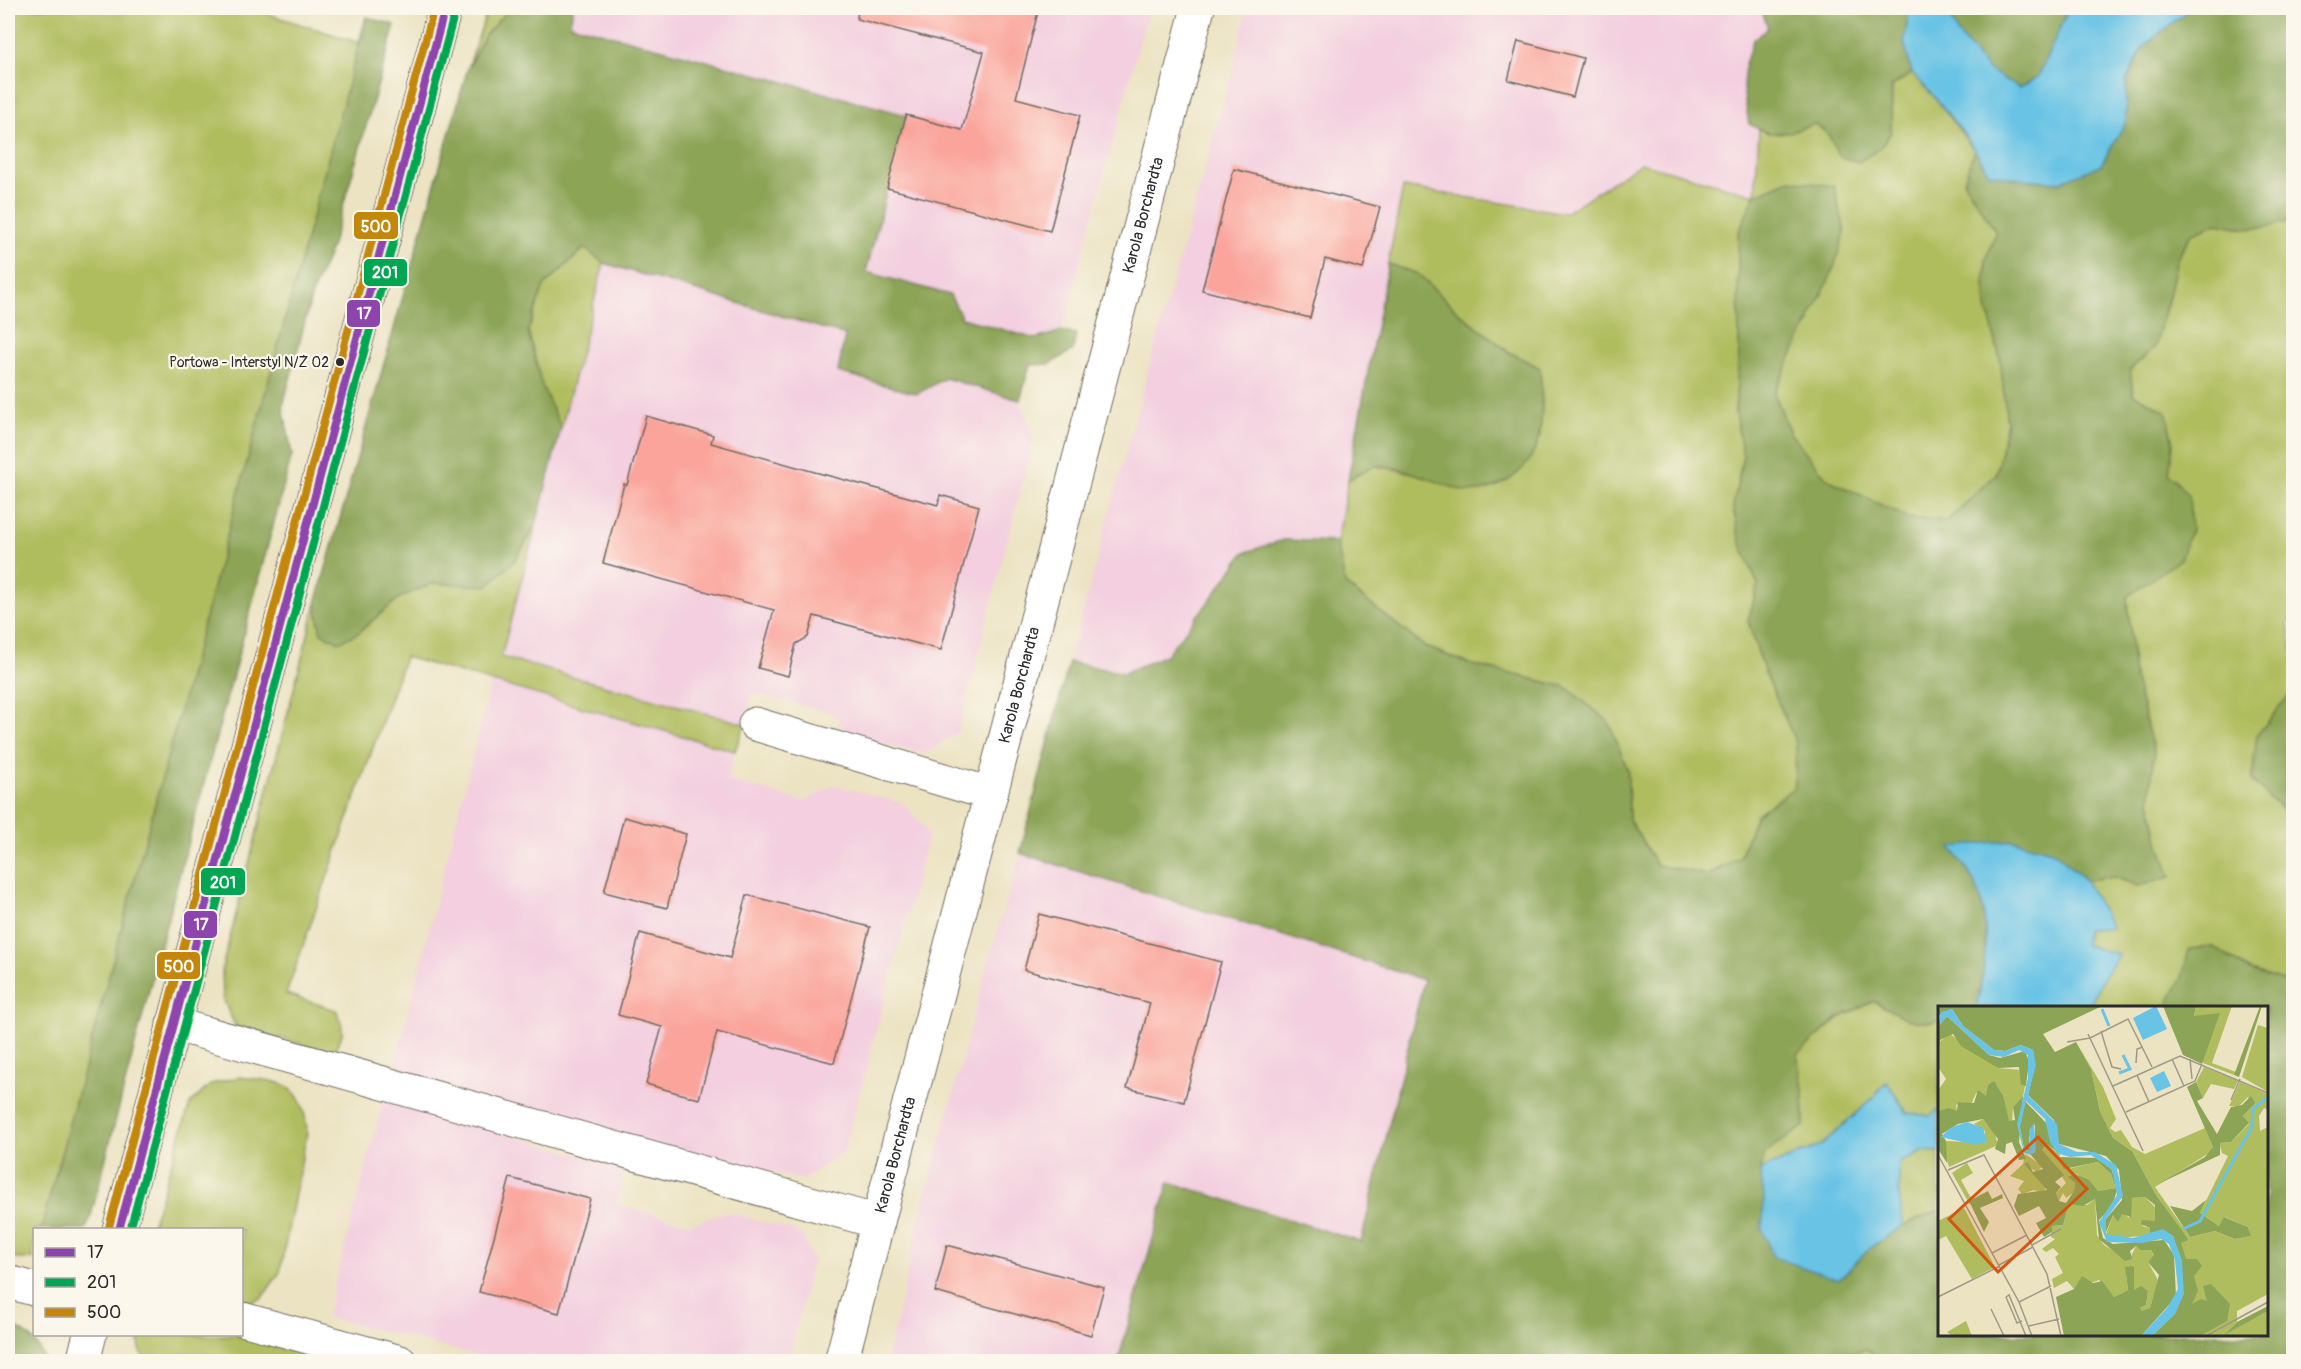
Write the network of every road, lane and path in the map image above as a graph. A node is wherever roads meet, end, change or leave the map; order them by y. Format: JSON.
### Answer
{"nodes":[{"id":1,"x":445,"y":8,"type":"edge"},
{"id":2,"x":1197,"y":8,"type":"edge"},
{"id":3,"x":755,"y":724,"type":"dead end"},
{"id":4,"x":991,"y":794,"type":"junction"},
{"id":5,"x":173,"y":1024,"type":"junction"},
{"id":6,"x":878,"y":1222,"type":"junction"},
{"id":7,"x":120,"y":1228,"type":"edge"},
{"id":8,"x":8,"y":1282,"type":"edge"},
{"id":9,"x":33,"y":1289,"type":"edge"},
{"id":10,"x":243,"y":1319,"type":"edge"},
{"id":11,"x":90,"y":1336,"type":"edge"},
{"id":12,"x":83,"y":1362,"type":"edge"},
{"id":13,"x":400,"y":1362,"type":"edge"},
{"id":14,"x":842,"y":1362,"type":"edge"}],
"edges":[{"from":1,"to":5,"type":"street"},
{"from":2,"to":4,"type":"street","name":"Karola Borchardta"},
{"from":3,"to":4,"type":"street"},
{"from":4,"to":6,"type":"street","name":"Karola Borchardta"},
{"from":5,"to":6,"type":"street"},
{"from":5,"to":7,"type":"street"},
{"from":6,"to":14,"type":"street","name":"Karola Borchardta"},
{"from":8,"to":9,"type":"street"},
{"from":10,"to":13,"type":"street"},
{"from":11,"to":12,"type":"street"}]}
